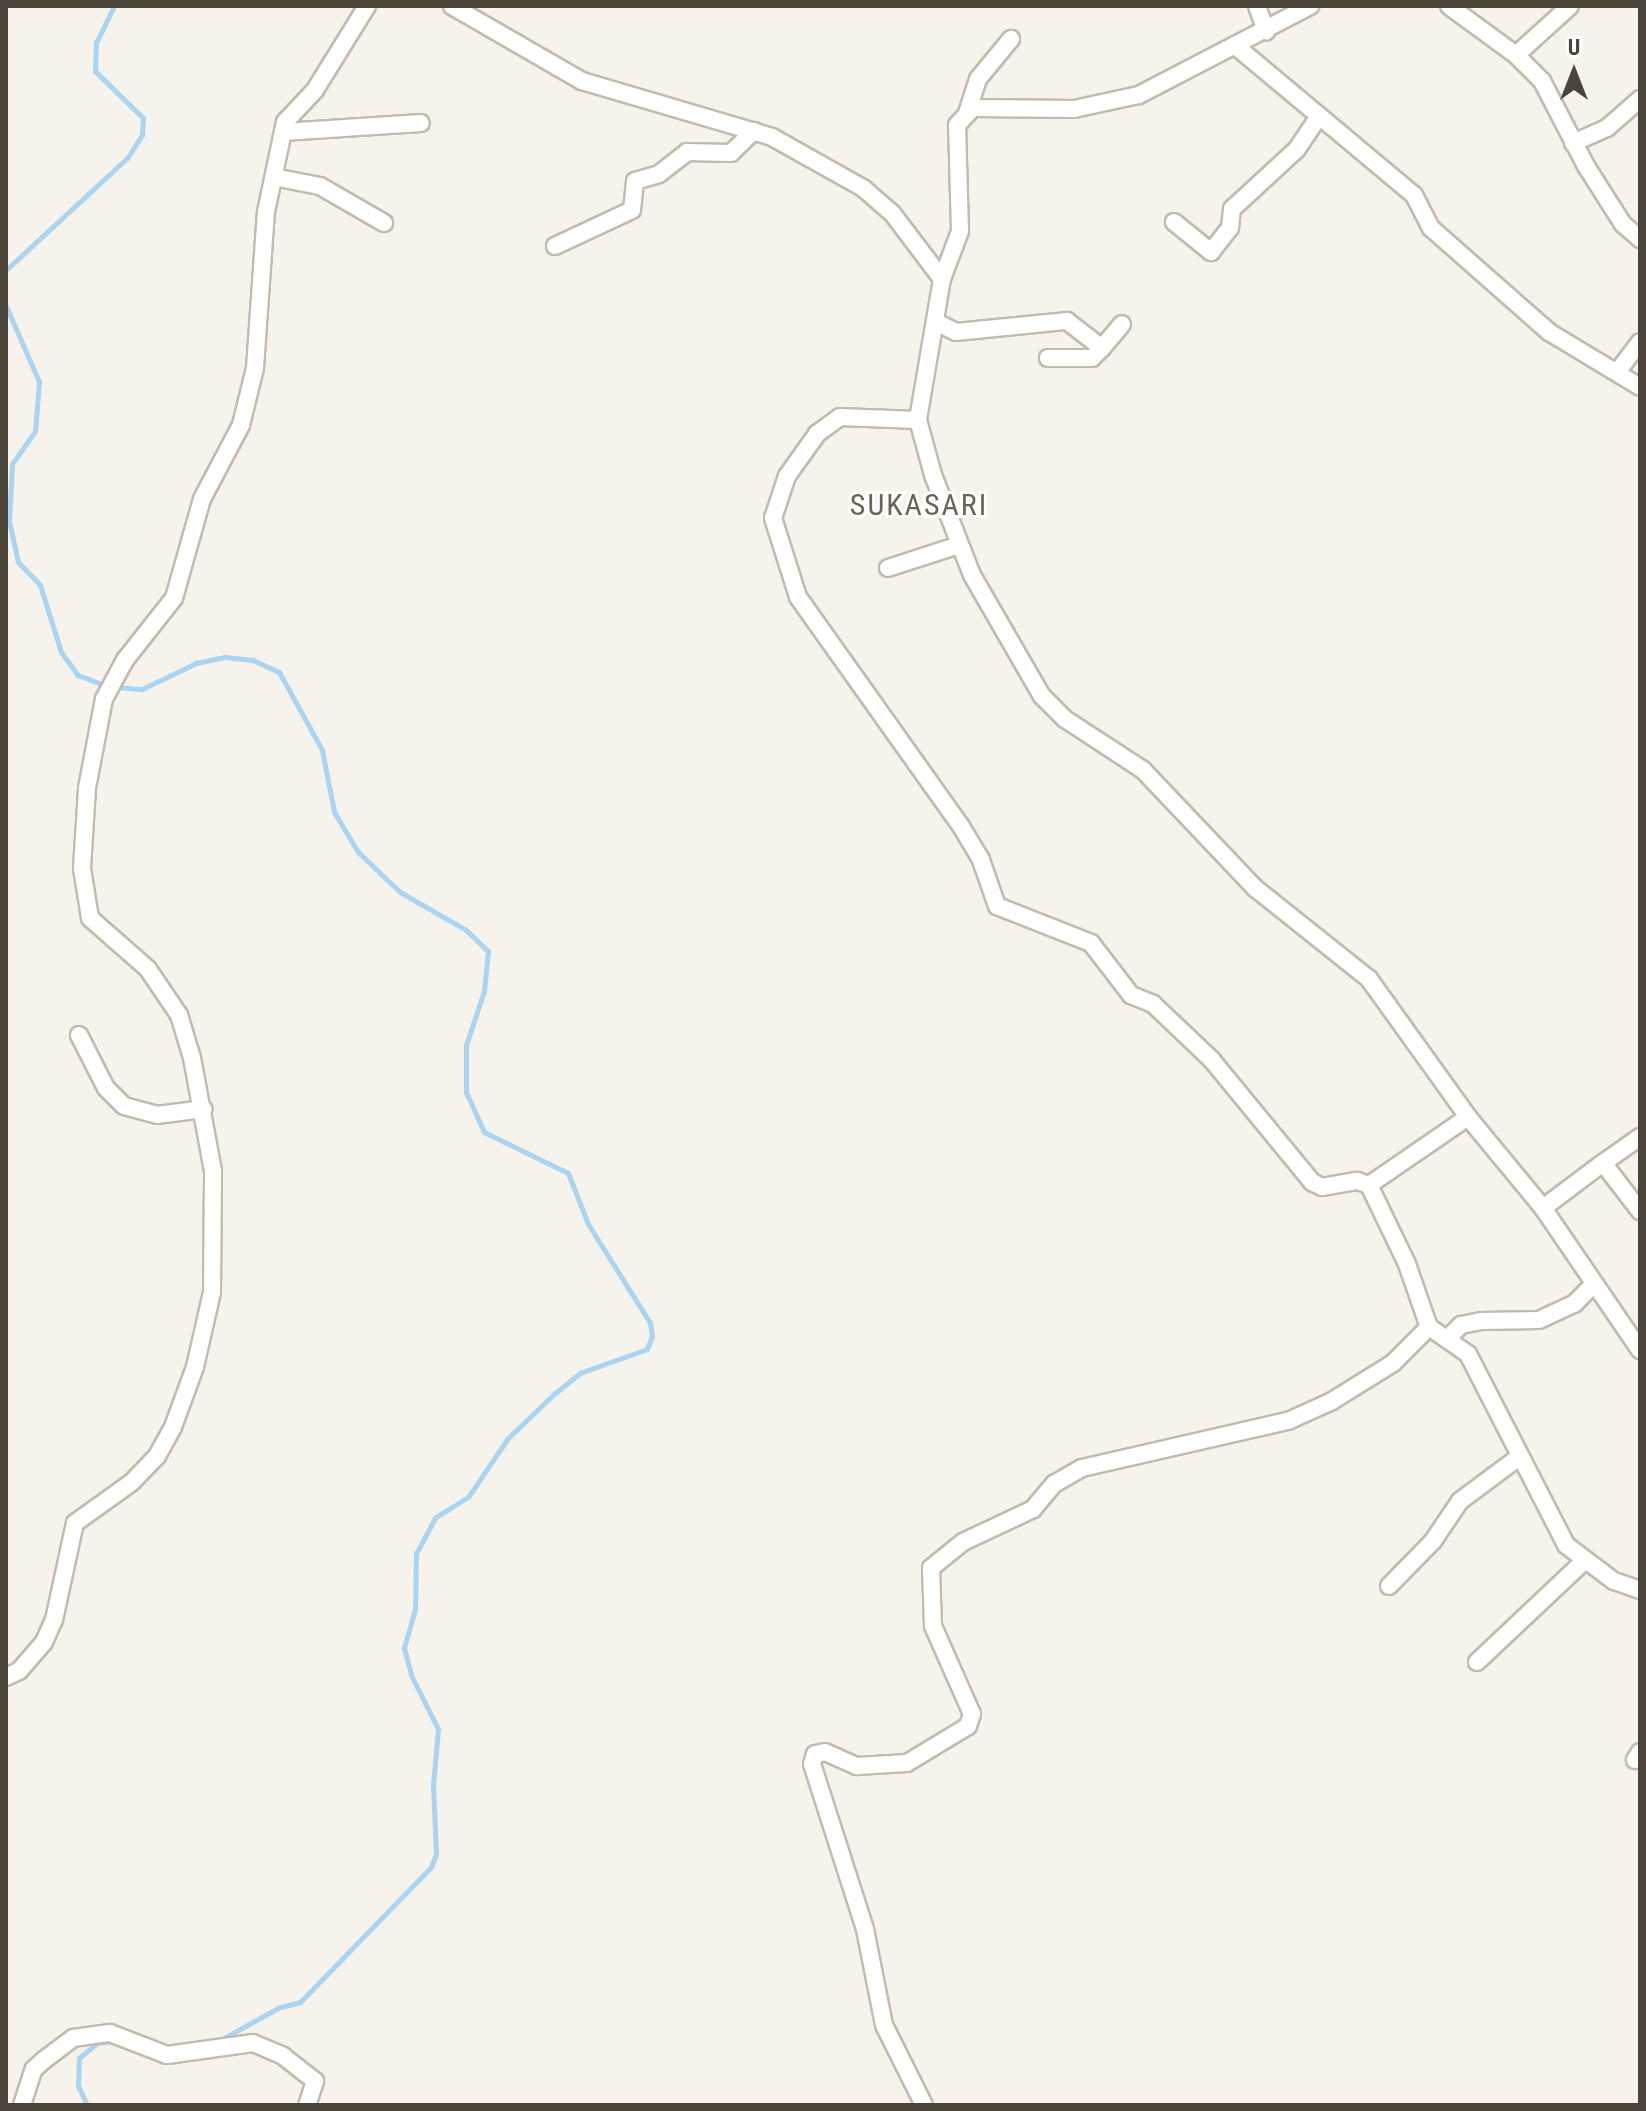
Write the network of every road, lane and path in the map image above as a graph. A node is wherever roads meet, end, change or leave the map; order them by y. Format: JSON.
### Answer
{"nodes":[{"id":1,"x":367,"y":6,"type":"edge"},
{"id":2,"x":452,"y":6,"type":"edge"},
{"id":3,"x":1257,"y":6,"type":"edge"},
{"id":4,"x":1310,"y":6,"type":"edge"},
{"id":5,"x":1449,"y":6,"type":"edge"},
{"id":6,"x":1570,"y":6,"type":"edge"},
{"id":7,"x":1266,"y":31,"type":"junction"},
{"id":8,"x":1011,"y":39,"type":"dead end"},
{"id":9,"x":1238,"y":48,"type":"junction"},
{"id":10,"x":1516,"y":55,"type":"junction"},
{"id":11,"x":1640,"y":99,"type":"edge"},
{"id":12,"x":967,"y":113,"type":"junction"},
{"id":13,"x":1319,"y":116,"type":"junction"},
{"id":14,"x":421,"y":123,"type":"dead end"},
{"id":15,"x":754,"y":131,"type":"junction"},
{"id":16,"x":283,"y":132,"type":"junction"},
{"id":17,"x":1573,"y":143,"type":"junction"},
{"id":18,"x":274,"y":177,"type":"junction"},
{"id":19,"x":1174,"y":222,"type":"dead end"},
{"id":20,"x":384,"y":223,"type":"dead end"},
{"id":21,"x":1640,"y":239,"type":"edge"},
{"id":22,"x":555,"y":246,"type":"dead end"},
{"id":23,"x":942,"y":279,"type":"junction"},
{"id":24,"x":936,"y":322,"type":"junction"},
{"id":25,"x":1122,"y":324,"type":"dead end"},
{"id":26,"x":1640,"y":342,"type":"edge"},
{"id":27,"x":1102,"y":348,"type":"junction"},
{"id":28,"x":1048,"y":358,"type":"dead end"},
{"id":29,"x":1618,"y":371,"type":"junction"},
{"id":30,"x":1640,"y":387,"type":"edge"},
{"id":31,"x":918,"y":420,"type":"junction"},
{"id":32,"x":959,"y":545,"type":"junction"},
{"id":33,"x":888,"y":568,"type":"dead end"},
{"id":34,"x":79,"y":1035,"type":"dead end"},
{"id":35,"x":204,"y":1109,"type":"junction"},
{"id":36,"x":1468,"y":1117,"type":"junction"},
{"id":37,"x":1640,"y":1137,"type":"edge"},
{"id":38,"x":1603,"y":1163,"type":"junction"},
{"id":39,"x":1369,"y":1185,"type":"junction"},
{"id":40,"x":1543,"y":1208,"type":"junction"},
{"id":41,"x":1640,"y":1211,"type":"edge"},
{"id":42,"x":1594,"y":1284,"type":"junction"},
{"id":43,"x":1429,"y":1327,"type":"junction"},
{"id":44,"x":1447,"y":1339,"type":"junction"},
{"id":45,"x":1640,"y":1350,"type":"edge"},
{"id":46,"x":1519,"y":1457,"type":"junction"},
{"id":47,"x":1583,"y":1562,"type":"junction"},
{"id":48,"x":1389,"y":1586,"type":"dead end"},
{"id":49,"x":1640,"y":1590,"type":"edge"},
{"id":50,"x":1477,"y":1662,"type":"dead end"},
{"id":51,"x":6,"y":1677,"type":"edge"},
{"id":52,"x":22,"y":2105,"type":"edge"},
{"id":53,"x":307,"y":2105,"type":"edge"},
{"id":54,"x":924,"y":2105,"type":"edge"}],
"edges":[{"from":1,"to":16,"type":"street"},
{"from":2,"to":15,"type":"street"},
{"from":3,"to":7,"type":"street"},
{"from":4,"to":7,"type":"street"},
{"from":5,"to":10,"type":"street"},
{"from":6,"to":10,"type":"street"},
{"from":7,"to":9,"type":"street"},
{"from":8,"to":12,"type":"street"},
{"from":9,"to":12,"type":"street"},
{"from":9,"to":13,"type":"street"},
{"from":10,"to":17,"type":"street"},
{"from":11,"to":17,"type":"street"},
{"from":12,"to":23,"type":"street"},
{"from":13,"to":19,"type":"street"},
{"from":13,"to":29,"type":"street"},
{"from":14,"to":16,"type":"street"},
{"from":15,"to":22,"type":"street"},
{"from":15,"to":23,"type":"street"},
{"from":16,"to":18,"type":"street"},
{"from":17,"to":21,"type":"street"},
{"from":18,"to":20,"type":"street"},
{"from":18,"to":35,"type":"street"},
{"from":23,"to":24,"type":"street"},
{"from":24,"to":27,"type":"street"},
{"from":24,"to":31,"type":"street"},
{"from":25,"to":27,"type":"street"},
{"from":26,"to":29,"type":"street"},
{"from":27,"to":28,"type":"street"},
{"from":29,"to":30,"type":"street"},
{"from":31,"to":32,"type":"street"},
{"from":31,"to":39,"type":"street"},
{"from":32,"to":33,"type":"street"},
{"from":32,"to":36,"type":"street"},
{"from":34,"to":35,"type":"street"},
{"from":35,"to":51,"type":"street"},
{"from":36,"to":39,"type":"street"},
{"from":36,"to":40,"type":"street"},
{"from":37,"to":38,"type":"street"},
{"from":38,"to":40,"type":"street"},
{"from":38,"to":41,"type":"street"},
{"from":39,"to":43,"type":"street"},
{"from":40,"to":42,"type":"street"},
{"from":42,"to":44,"type":"street"},
{"from":42,"to":45,"type":"street"},
{"from":43,"to":44,"type":"street"},
{"from":43,"to":54,"type":"street"},
{"from":44,"to":46,"type":"street"},
{"from":46,"to":47,"type":"street"},
{"from":46,"to":48,"type":"street"},
{"from":47,"to":49,"type":"street"},
{"from":47,"to":50,"type":"street"},
{"from":52,"to":53,"type":"street"}]}
